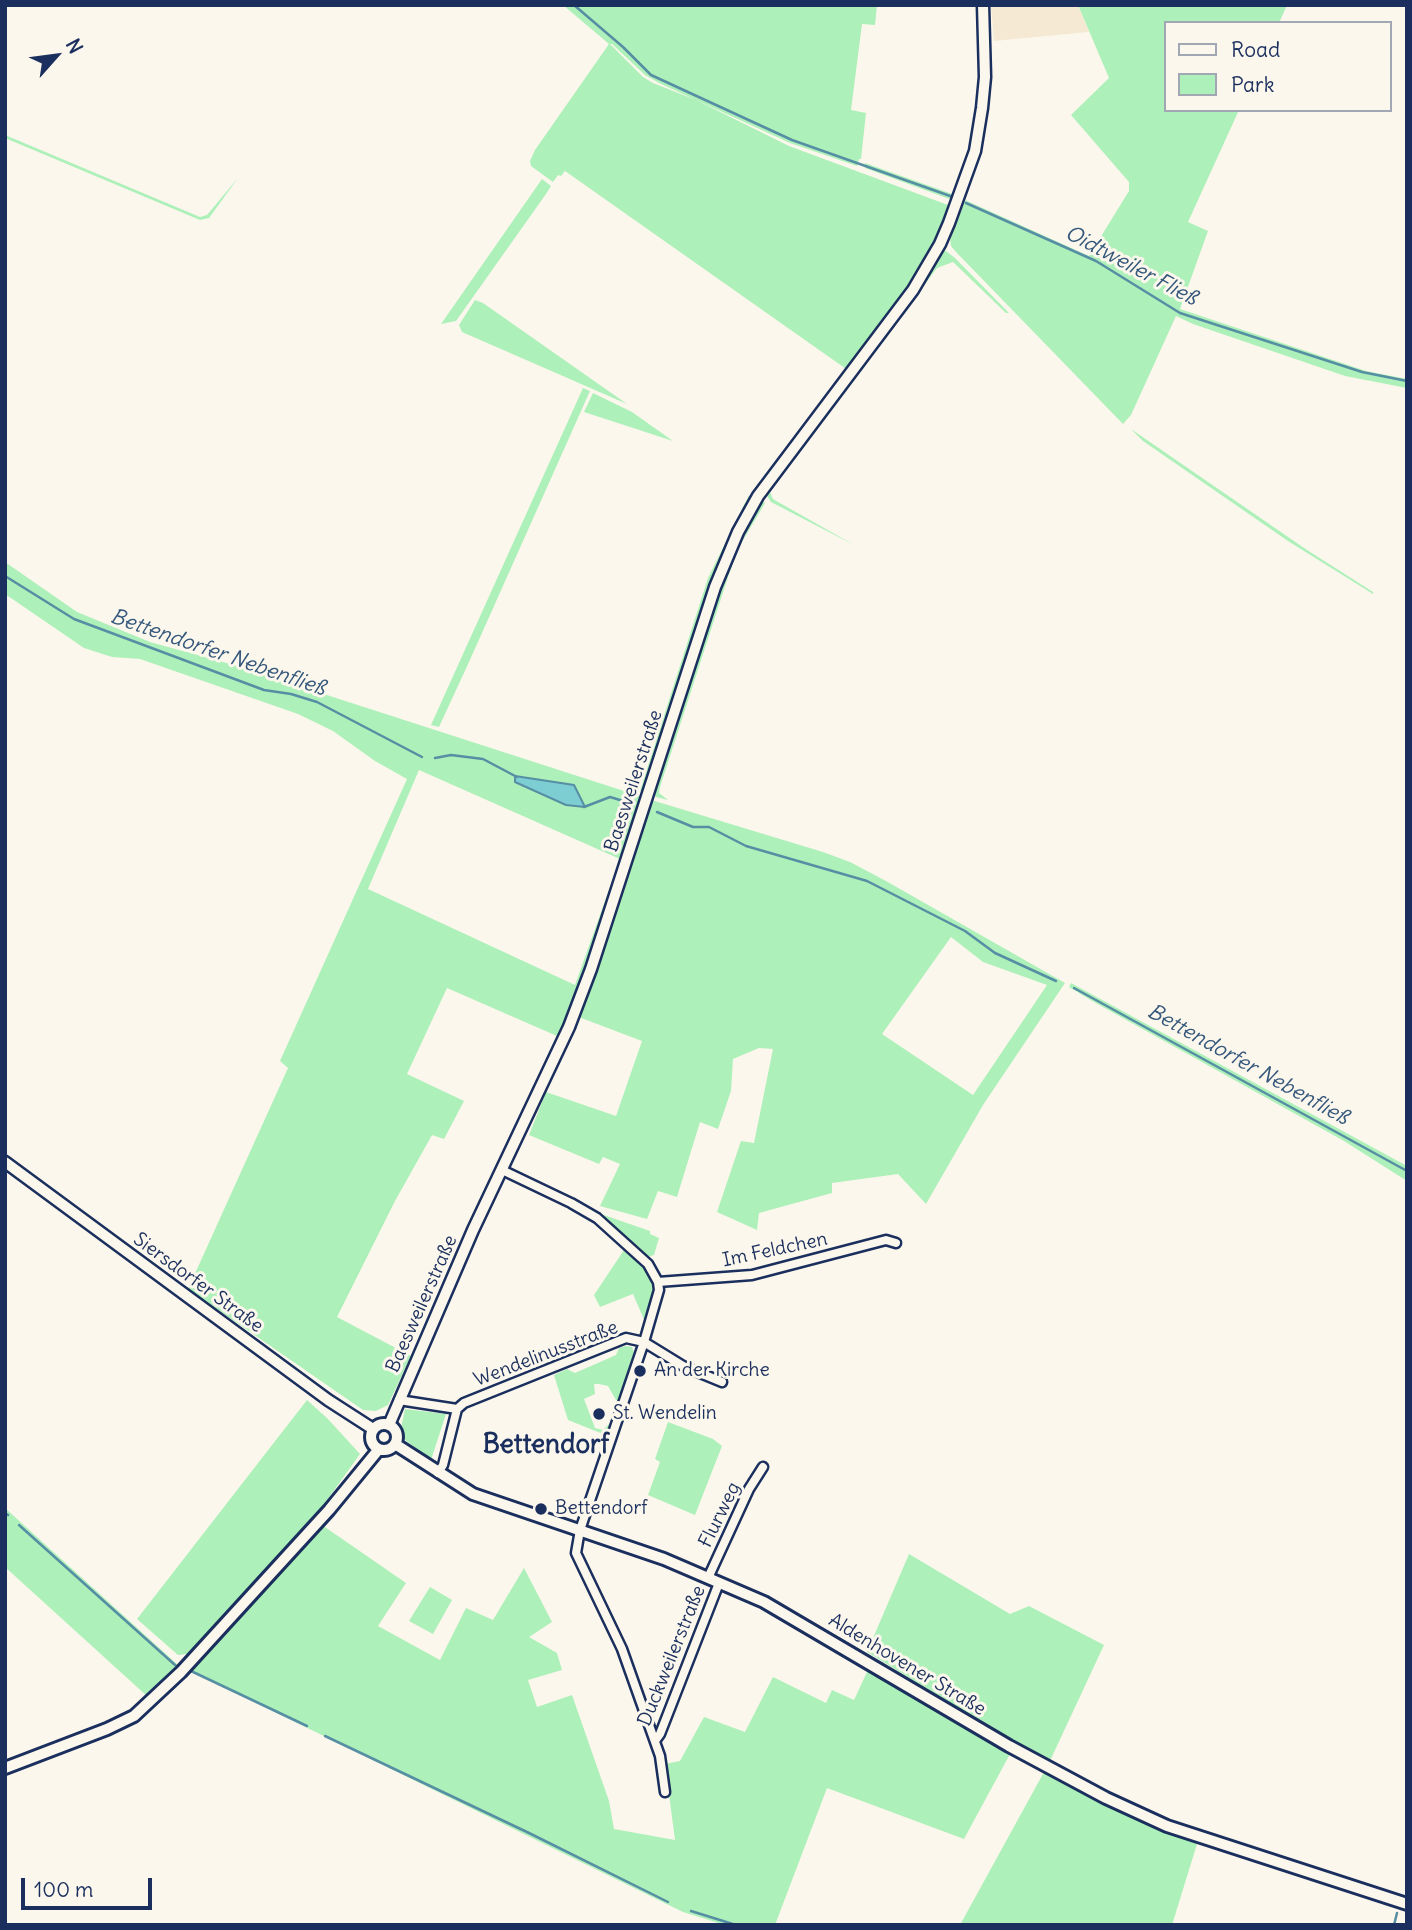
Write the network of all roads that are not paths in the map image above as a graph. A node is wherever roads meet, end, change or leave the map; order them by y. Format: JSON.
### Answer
{"nodes":[{"id":1,"x":983,"y":5,"type":"edge"},
{"id":2,"x":5,"y":1162,"type":"edge"},
{"id":3,"x":502,"y":1170,"type":"junction"},
{"id":4,"x":896,"y":1243,"type":"dead end"},
{"id":5,"x":658,"y":1282,"type":"junction"},
{"id":6,"x":644,"y":1342,"type":"junction"},
{"id":7,"x":723,"y":1382,"type":"dead end"},
{"id":8,"x":399,"y":1401,"type":"junction"},
{"id":9,"x":457,"y":1409,"type":"junction"},
{"id":10,"x":389,"y":1425,"type":"junction"},
{"id":11,"x":373,"y":1429,"type":"junction"},
{"id":12,"x":395,"y":1444,"type":"junction"},
{"id":13,"x":379,"y":1449,"type":"junction"},
{"id":14,"x":763,"y":1467,"type":"dead end"},
{"id":15,"x":438,"y":1473,"type":"junction"},
{"id":16,"x":580,"y":1530,"type":"junction"},
{"id":17,"x":714,"y":1580,"type":"junction"},
{"id":18,"x":654,"y":1741,"type":"junction"},
{"id":19,"x":5,"y":1768,"type":"edge"},
{"id":20,"x":665,"y":1792,"type":"dead end"},
{"id":21,"x":1407,"y":1904,"type":"edge"}],
"edges":[{"from":1,"to":3,"type":"street","name":"Baesweilerstraße"},
{"from":2,"to":11,"type":"street","name":"Siersdorfer Straße"},
{"from":3,"to":5,"type":"street"},
{"from":3,"to":8,"type":"street","name":"Baesweilerstraße"},
{"from":4,"to":5,"type":"street","name":"Im Feldchen"},
{"from":5,"to":6,"type":"street"},
{"from":6,"to":7,"type":"street","name":"Wendelinusstraße"},
{"from":6,"to":9,"type":"street","name":"Wendelinusstraße"},
{"from":6,"to":16,"type":"street"},
{"from":8,"to":9,"type":"street","name":"Baesweilerstraße"},
{"from":8,"to":10,"type":"street","name":"Baesweilerstraße"},
{"from":9,"to":15,"type":"street"},
{"from":10,"to":11,"type":"main road"},
{"from":10,"to":12,"type":"main road"},
{"from":11,"to":13,"type":"main road"},
{"from":12,"to":13,"type":"main road"},
{"from":12,"to":15,"type":"main road","name":"Aldenhovener Straße"},
{"from":13,"to":19,"type":"main road"},
{"from":14,"to":17,"type":"street","name":"Flurweg"},
{"from":15,"to":16,"type":"main road","name":"Aldenhovener Straße"},
{"from":16,"to":17,"type":"main road","name":"Aldenhovener Straße"},
{"from":16,"to":18,"type":"street","name":"Duckweilerstraße"},
{"from":17,"to":18,"type":"street","name":"Duckweilerstraße"},
{"from":17,"to":21,"type":"main road","name":"Aldenhovener Straße"},
{"from":18,"to":20,"type":"street","name":"Duckweilerstraße"}]}
